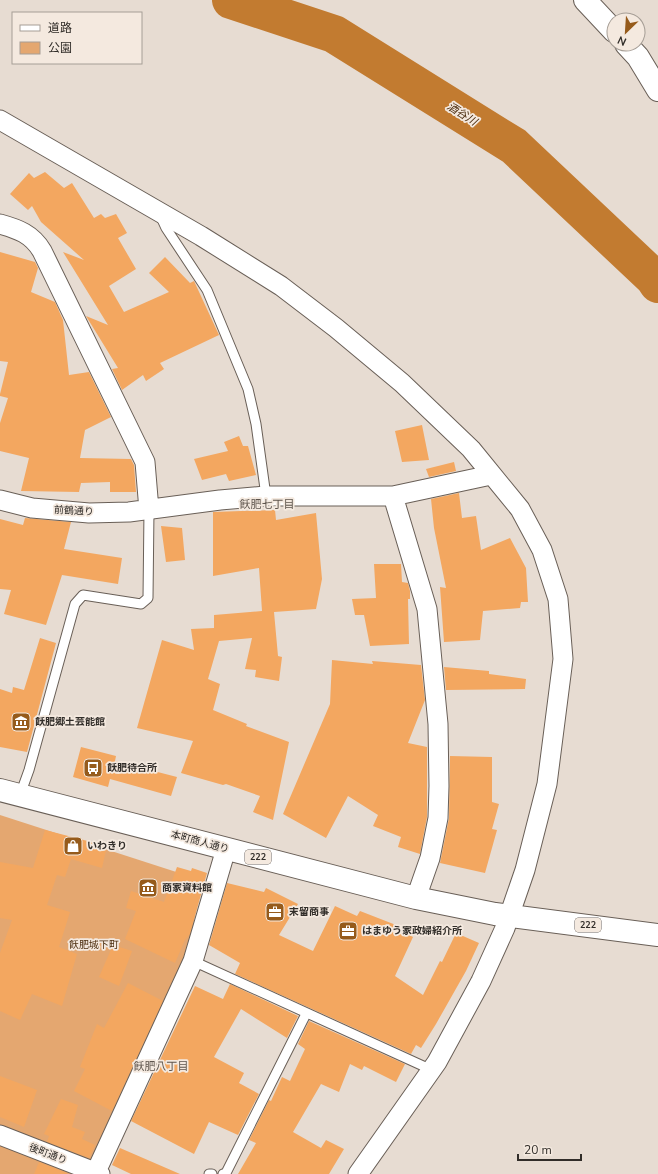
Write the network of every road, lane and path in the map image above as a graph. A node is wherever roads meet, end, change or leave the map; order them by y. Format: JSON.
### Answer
{"nodes":[{"id":1,"x":585,"y":0,"type":"edge"},
{"id":2,"x":606,"y":22,"type":"edge"},
{"id":3,"x":633,"y":52,"type":"edge"},
{"id":4,"x":658,"y":90,"type":"edge"},
{"id":5,"x":0,"y":120,"type":"edge"},
{"id":6,"x":158,"y":212,"type":"junction"},
{"id":7,"x":0,"y":224,"type":"edge"},
{"id":8,"x":491,"y":475,"type":"junction"},
{"id":9,"x":266,"y":496,"type":"junction"},
{"id":10,"x":393,"y":496,"type":"junction"},
{"id":11,"x":0,"y":500,"type":"edge"},
{"id":12,"x":149,"y":510,"type":"junction"},
{"id":13,"x":10,"y":793,"type":"edge"},
{"id":14,"x":226,"y":849,"type":"junction"},
{"id":15,"x":416,"y":898,"type":"junction"},
{"id":16,"x":514,"y":915,"type":"junction"},
{"id":17,"x":658,"y":935,"type":"edge"},
{"id":18,"x":193,"y":961,"type":"junction"},
{"id":19,"x":306,"y":1014,"type":"junction"},
{"id":20,"x":432,"y":1070,"type":"junction"},
{"id":21,"x":0,"y":1135,"type":"edge"},
{"id":22,"x":97,"y":1173,"type":"edge"},
{"id":23,"x":223,"y":1174,"type":"edge"},
{"id":24,"x":358,"y":1174,"type":"edge"}],
"edges":[{"from":1,"to":2,"type":"main road"},
{"from":3,"to":4,"type":"main road"},
{"from":5,"to":6,"type":"street"},
{"from":6,"to":8,"type":"street"},
{"from":6,"to":9,"type":"lane"},
{"from":7,"to":12,"type":"street"},
{"from":8,"to":10,"type":"street","name":"前鶴通り"},
{"from":8,"to":16,"type":"street"},
{"from":9,"to":10,"type":"street","name":"前鶴通り"},
{"from":9,"to":12,"type":"street","name":"前鶴通り"},
{"from":10,"to":15,"type":"street"},
{"from":11,"to":12,"type":"street","name":"前鶴通り"},
{"from":12,"to":13,"type":"lane"},
{"from":13,"to":14,"type":"main road","name":"本町商人通り","number":"222"},
{"from":14,"to":15,"type":"main road","name":"本町商人通り","number":"222"},
{"from":14,"to":18,"type":"street"},
{"from":15,"to":16,"type":"main road","name":"本町商人通り","number":"222"},
{"from":16,"to":17,"type":"main road","number":"222"},
{"from":16,"to":20,"type":"street"},
{"from":18,"to":19,"type":"lane"},
{"from":18,"to":22,"type":"street"},
{"from":19,"to":20,"type":"lane"},
{"from":19,"to":23,"type":"lane"},
{"from":20,"to":24,"type":"street"},
{"from":21,"to":22,"type":"street","name":"後町通り"}]}
